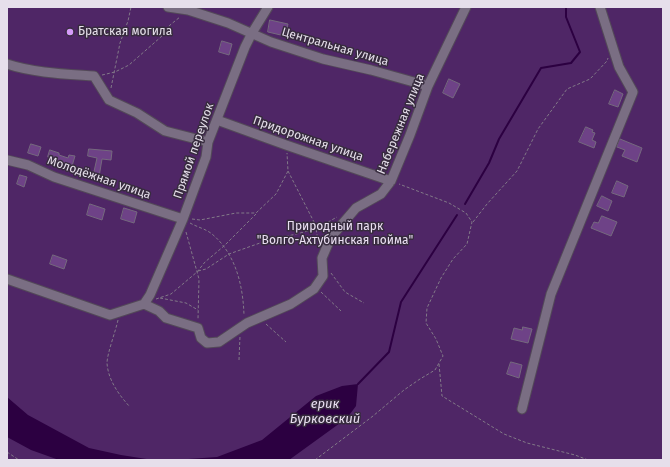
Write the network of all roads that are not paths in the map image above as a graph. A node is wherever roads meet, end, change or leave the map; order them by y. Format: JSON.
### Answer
{"nodes":[{"id":1,"x":168,"y":7,"type":"edge"},
{"id":2,"x":268,"y":7,"type":"edge"},
{"id":3,"x":466,"y":7,"type":"edge"},
{"id":4,"x":600,"y":7,"type":"edge"},
{"id":5,"x":252,"y":33,"type":"junction"},
{"id":6,"x":7,"y":64,"type":"edge"},
{"id":7,"x":428,"y":86,"type":"junction"},
{"id":8,"x":217,"y":120,"type":"junction"},
{"id":9,"x":208,"y":142,"type":"junction"},
{"id":10,"x":7,"y":160,"type":"edge"},
{"id":11,"x":391,"y":181,"type":"junction"},
{"id":12,"x":183,"y":219,"type":"junction"},
{"id":13,"x":7,"y":279,"type":"edge"},
{"id":14,"x":144,"y":304,"type":"junction"},
{"id":15,"x":522,"y":409,"type":"dead end"}],
"edges":[{"from":1,"to":5,"type":"street","name":"Центральная улица"},
{"from":2,"to":5,"type":"street","name":"Прямой переулок"},
{"from":3,"to":7,"type":"street","name":"Набережная улица"},
{"from":4,"to":15,"type":"street"},
{"from":5,"to":7,"type":"street","name":"Центральная улица"},
{"from":5,"to":8,"type":"street","name":"Прямой переулок"},
{"from":6,"to":9,"type":"street"},
{"from":7,"to":11,"type":"street","name":"Набережная улица"},
{"from":8,"to":9,"type":"street","name":"Прямой переулок"},
{"from":8,"to":11,"type":"street","name":"Придорожная улица"},
{"from":9,"to":12,"type":"street","name":"Прямой переулок"},
{"from":10,"to":12,"type":"street","name":"Молодёжная улица"},
{"from":11,"to":14,"type":"street","name":"Набережная улица"},
{"from":12,"to":14,"type":"street","name":"Прямой переулок"},
{"from":13,"to":14,"type":"street"}]}
